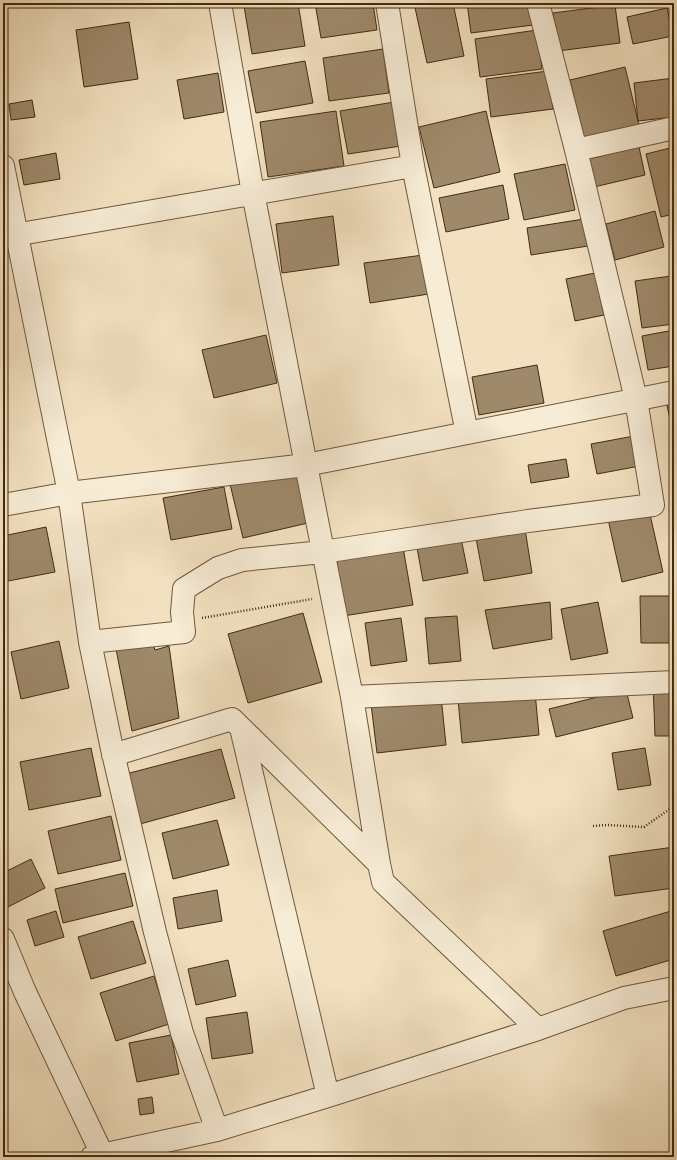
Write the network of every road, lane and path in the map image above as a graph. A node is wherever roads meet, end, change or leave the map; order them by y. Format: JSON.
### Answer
{"nodes":[{"id":1,"x":220,"y":3,"type":"edge"},
{"id":2,"x":387,"y":3,"type":"edge"},
{"id":3,"x":538,"y":3,"type":"edge"},
{"id":4,"x":674,"y":128,"type":"edge"},
{"id":5,"x":576,"y":150,"type":"junction"},
{"id":6,"x":3,"y":166,"type":"edge"},
{"id":7,"x":413,"y":166,"type":"junction"},
{"id":8,"x":254,"y":193,"type":"junction"},
{"id":9,"x":10,"y":235,"type":"edge"},
{"id":10,"x":674,"y":392,"type":"edge"},
{"id":11,"x":636,"y":399,"type":"junction"},
{"id":12,"x":466,"y":433,"type":"junction"},
{"id":13,"x":306,"y":464,"type":"junction"},
{"id":14,"x":69,"y":493,"type":"junction"},
{"id":15,"x":3,"y":505,"type":"edge"},
{"id":16,"x":323,"y":552,"type":"junction"},
{"id":17,"x":332,"y":596,"type":"junction"},
{"id":18,"x":183,"y":622,"type":"junction"},
{"id":19,"x":90,"y":642,"type":"junction"},
{"id":20,"x":674,"y":682,"type":"edge"},
{"id":21,"x":352,"y":697,"type":"junction"},
{"id":22,"x":240,"y":728,"type":"junction"},
{"id":23,"x":113,"y":755,"type":"junction"},
{"id":24,"x":674,"y":806,"type":"edge"},
{"id":25,"x":593,"y":826,"type":"dead end"},
{"id":26,"x":379,"y":864,"type":"junction"},
{"id":27,"x":3,"y":939,"type":"edge"},
{"id":28,"x":674,"y":988,"type":"edge"},
{"id":29,"x":538,"y":1029,"type":"junction"},
{"id":30,"x":328,"y":1096,"type":"junction"},
{"id":31,"x":216,"y":1130,"type":"junction"},
{"id":32,"x":97,"y":1156,"type":"edge"}],
"edges":[{"from":1,"to":8,"type":"street"},
{"from":2,"to":7,"type":"street"},
{"from":3,"to":5,"type":"street"},
{"from":4,"to":5,"type":"street"},
{"from":5,"to":11,"type":"street"},
{"from":6,"to":9,"type":"street"},
{"from":7,"to":8,"type":"street"},
{"from":7,"to":12,"type":"street"},
{"from":8,"to":9,"type":"street"},
{"from":8,"to":13,"type":"street"},
{"from":9,"to":14,"type":"street"},
{"from":10,"to":11,"type":"street"},
{"from":11,"to":12,"type":"street"},
{"from":11,"to":16,"type":"street"},
{"from":12,"to":13,"type":"street"},
{"from":13,"to":14,"type":"street"},
{"from":13,"to":16,"type":"street"},
{"from":14,"to":15,"type":"street"},
{"from":14,"to":19,"type":"street"},
{"from":16,"to":17,"type":"street"},
{"from":16,"to":18,"type":"street"},
{"from":17,"to":18,"type":"path"},
{"from":17,"to":21,"type":"street"},
{"from":18,"to":19,"type":"street"},
{"from":19,"to":23,"type":"street"},
{"from":20,"to":21,"type":"street"},
{"from":21,"to":26,"type":"street"},
{"from":22,"to":23,"type":"street"},
{"from":22,"to":26,"type":"street"},
{"from":22,"to":30,"type":"street"},
{"from":23,"to":31,"type":"street"},
{"from":24,"to":25,"type":"path"},
{"from":26,"to":29,"type":"street"},
{"from":27,"to":32,"type":"street"},
{"from":28,"to":29,"type":"street"},
{"from":29,"to":30,"type":"street"},
{"from":30,"to":31,"type":"street"},
{"from":31,"to":32,"type":"street"}]}
